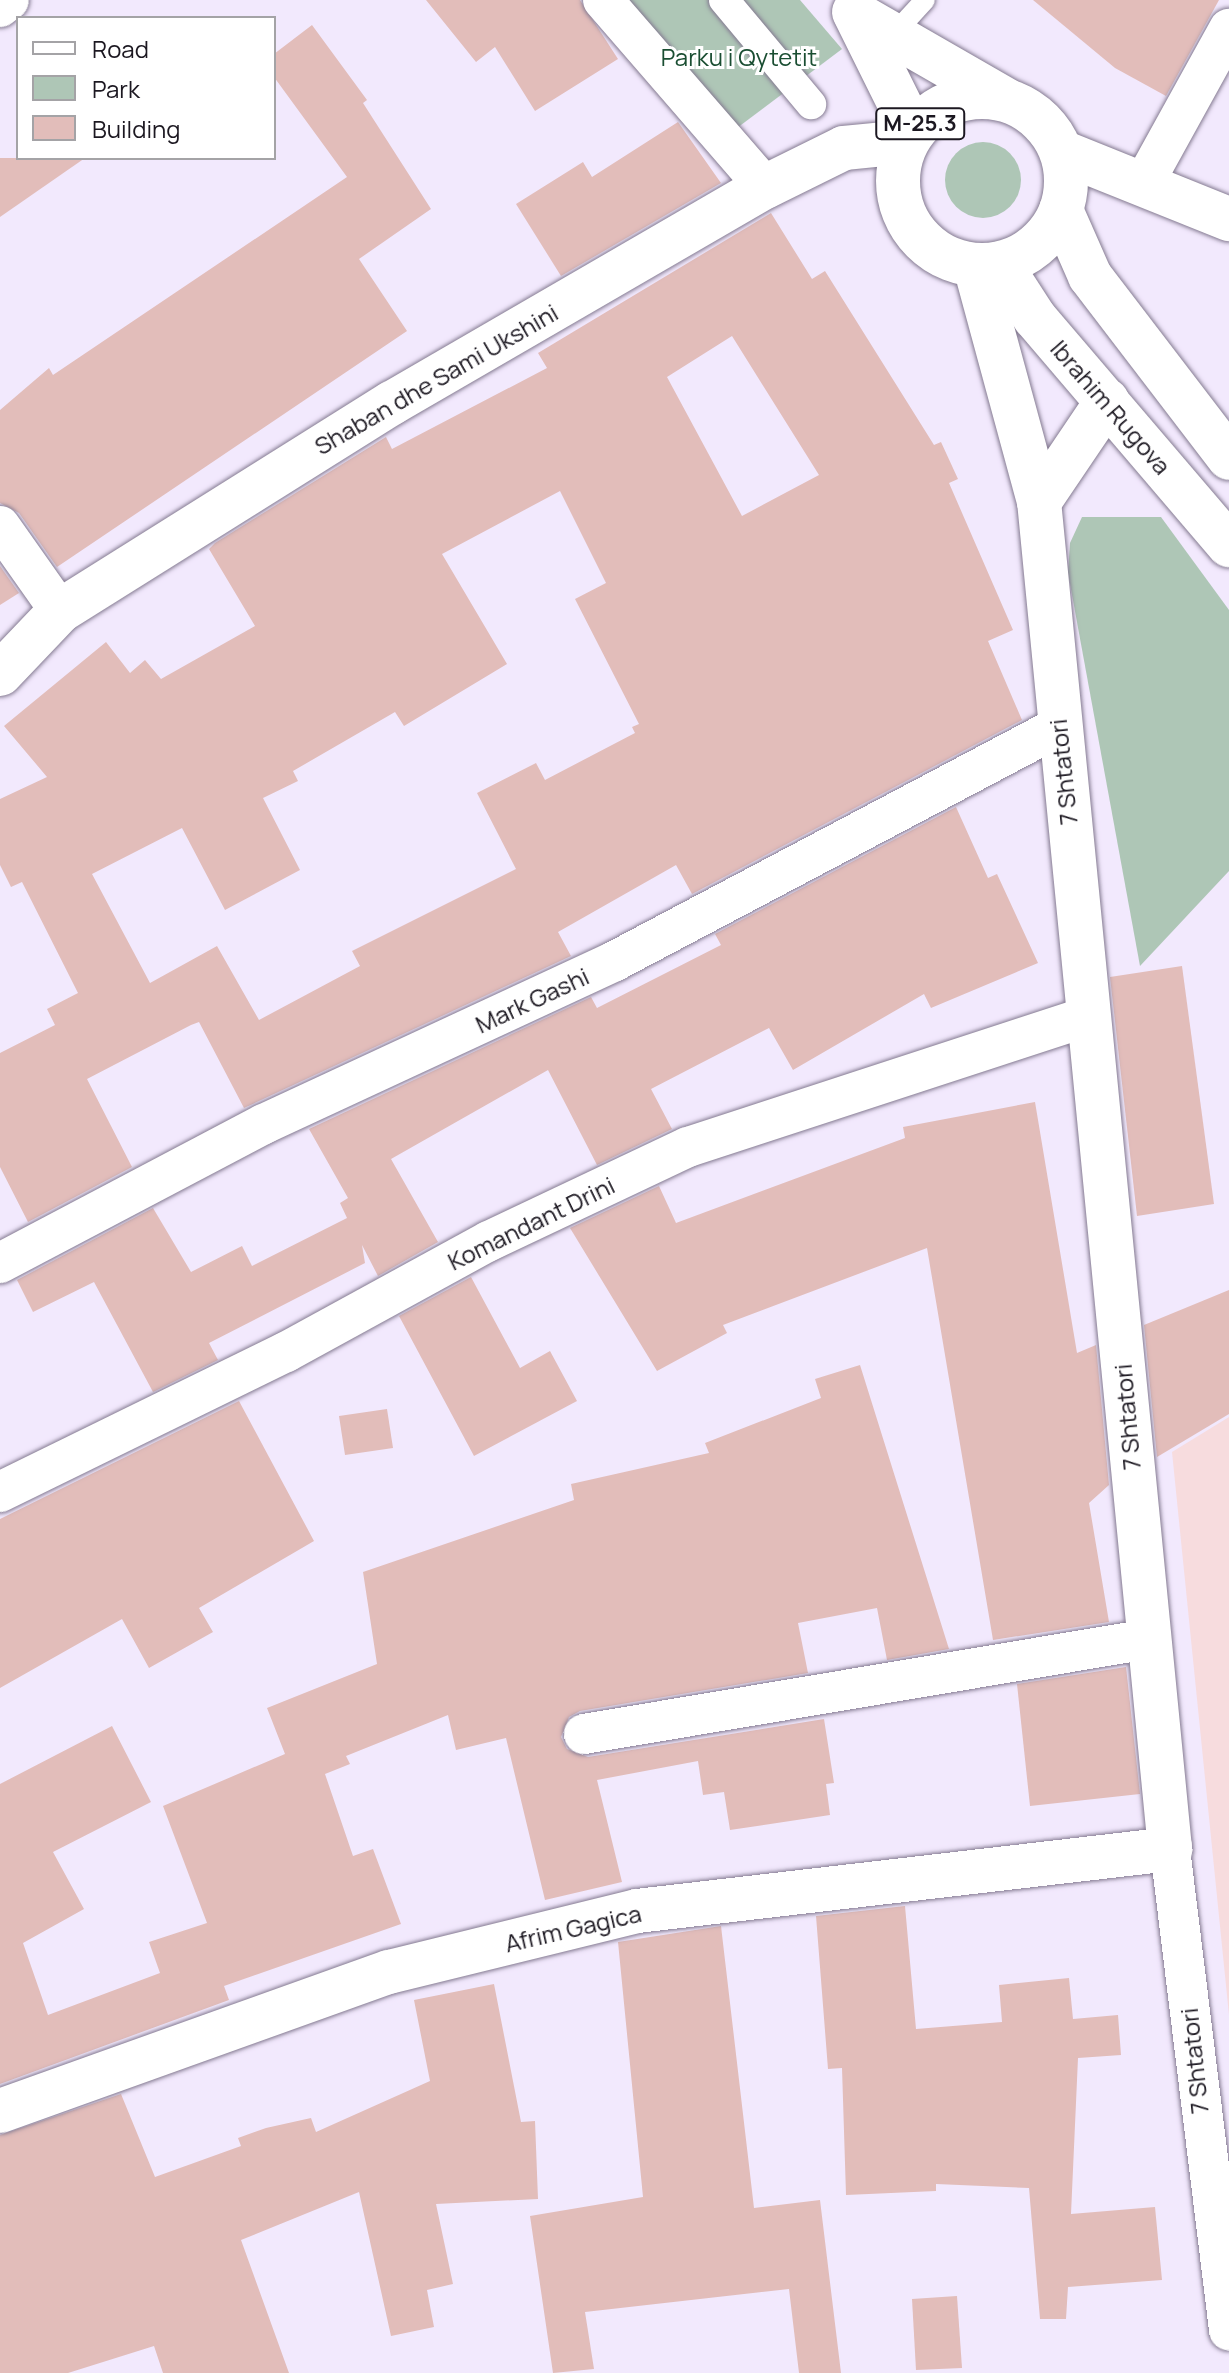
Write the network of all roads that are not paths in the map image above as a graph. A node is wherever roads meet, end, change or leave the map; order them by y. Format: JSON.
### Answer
{"nodes":[{"id":1,"x":9,"y":0,"type":"edge"},
{"id":2,"x":603,"y":0,"type":"edge"},
{"id":3,"x":724,"y":0,"type":"edge"},
{"id":4,"x":925,"y":0,"type":"edge"},
{"id":5,"x":0,"y":7,"type":"edge"},
{"id":6,"x":850,"y":7,"type":"edge"},
{"id":7,"x":1229,"y":29,"type":"edge"},
{"id":8,"x":891,"y":37,"type":"junction"},
{"id":9,"x":1006,"y":100,"type":"junction"},
{"id":10,"x":811,"y":104,"type":"dead end"},
{"id":11,"x":909,"y":136,"type":"junction"},
{"id":12,"x":1062,"y":152,"type":"junction"},
{"id":13,"x":1145,"y":181,"type":"junction"},
{"id":14,"x":765,"y":187,"type":"junction"},
{"id":15,"x":1061,"y":210,"type":"junction"},
{"id":16,"x":1229,"y":219,"type":"edge"},
{"id":17,"x":987,"y":265,"type":"junction"},
{"id":18,"x":1107,"y":401,"type":"junction"},
{"id":19,"x":1229,"y":458,"type":"edge"},
{"id":20,"x":1039,"y":502,"type":"junction"},
{"id":21,"x":0,"y":526,"type":"edge"},
{"id":22,"x":1229,"y":545,"type":"edge"},
{"id":23,"x":60,"y":611,"type":"junction"},
{"id":24,"x":0,"y":674,"type":"edge"},
{"id":25,"x":1058,"y":727,"type":"junction"},
{"id":26,"x":1089,"y":1016,"type":"junction"},
{"id":27,"x":0,"y":1263,"type":"edge"},
{"id":28,"x":0,"y":1492,"type":"edge"},
{"id":29,"x":1148,"y":1639,"type":"junction"},
{"id":30,"x":584,"y":1734,"type":"dead end"},
{"id":31,"x":1170,"y":1849,"type":"junction"},
{"id":32,"x":0,"y":2111,"type":"edge"},
{"id":33,"x":1229,"y":2330,"type":"edge"}],
"edges":[{"from":1,"to":5,"type":"street"},
{"from":2,"to":14,"type":"street"},
{"from":3,"to":10,"type":"street"},
{"from":4,"to":8,"type":"lane"},
{"from":6,"to":8,"type":"street","number":"M-25.3"},
{"from":6,"to":11,"type":"street","number":"M-25.3"},
{"from":7,"to":13,"type":"street"},
{"from":8,"to":9,"type":"street","number":"M-25.3"},
{"from":9,"to":11,"type":"street","number":"M-25.3"},
{"from":9,"to":12,"type":"street","number":"M-25.3"},
{"from":11,"to":14,"type":"street","name":"Shaban dhe Sami Ukshini"},
{"from":11,"to":17,"type":"street","number":"M-25.3"},
{"from":12,"to":13,"type":"street"},
{"from":12,"to":15,"type":"street"},
{"from":13,"to":16,"type":"street"},
{"from":14,"to":23,"type":"street","name":"Shaban dhe Sami Ukshini"},
{"from":15,"to":17,"type":"street"},
{"from":15,"to":19,"type":"street"},
{"from":17,"to":18,"type":"street","name":"Ibrahim Rugova"},
{"from":17,"to":20,"type":"street","name":"7 Shtatori"},
{"from":18,"to":20,"type":"street"},
{"from":18,"to":22,"type":"street","name":"Ibrahim Rugova"},
{"from":20,"to":25,"type":"street","name":"7 Shtatori"},
{"from":21,"to":23,"type":"street"},
{"from":23,"to":24,"type":"street","name":"Shaban dhe Sami Ukshini"},
{"from":25,"to":26,"type":"street","name":"7 Shtatori"},
{"from":25,"to":27,"type":"street","name":"Mark Gashi"},
{"from":26,"to":28,"type":"street","name":"Komandant Drini"},
{"from":26,"to":29,"type":"street","name":"7 Shtatori"},
{"from":29,"to":30,"type":"street"},
{"from":29,"to":31,"type":"street","name":"7 Shtatori"},
{"from":31,"to":32,"type":"street","name":"Afrim Gagica"},
{"from":31,"to":33,"type":"street","name":"7 Shtatori"}]}
